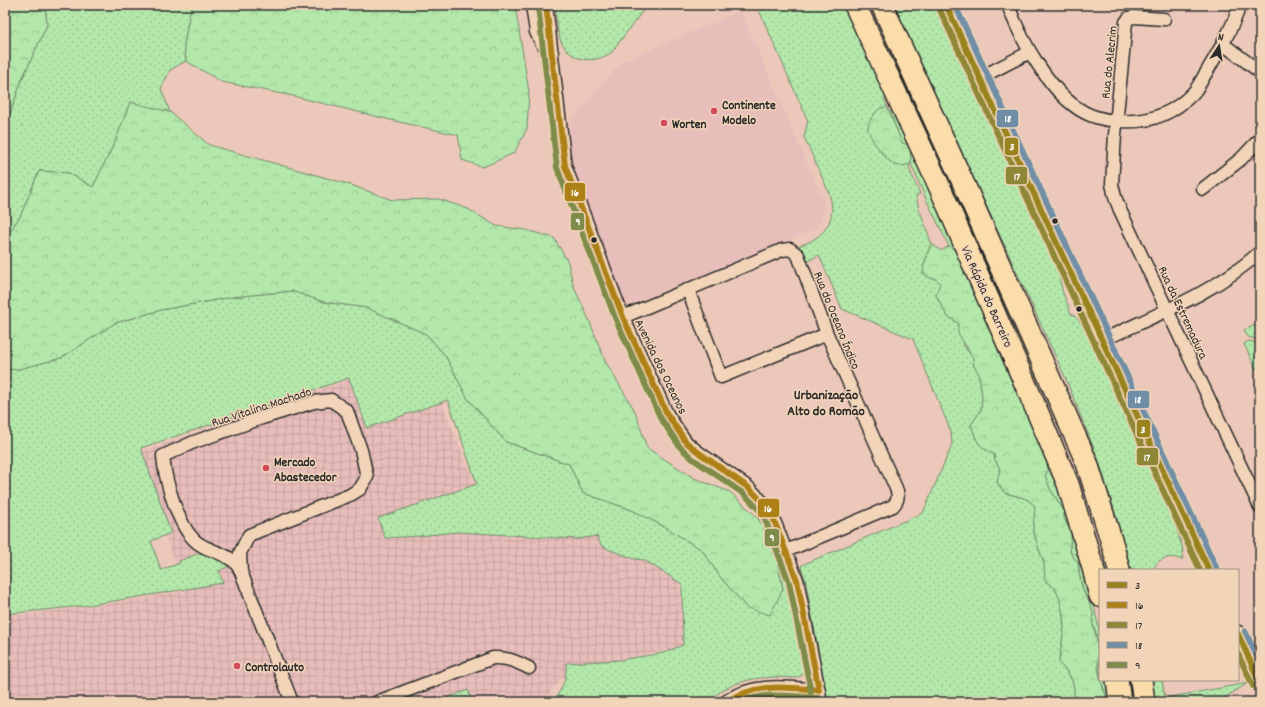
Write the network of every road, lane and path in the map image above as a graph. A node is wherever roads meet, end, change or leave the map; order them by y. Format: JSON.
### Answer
{"nodes":[{"id":1,"x":532,"y":5,"type":"edge"},
{"id":2,"x":546,"y":5,"type":"edge"},
{"id":3,"x":855,"y":5,"type":"edge"},
{"id":4,"x":882,"y":5,"type":"edge"},
{"id":5,"x":946,"y":5,"type":"edge"},
{"id":6,"x":1008,"y":5,"type":"edge"},
{"id":7,"x":1240,"y":5,"type":"edge"},
{"id":8,"x":1164,"y":19,"type":"dead end"},
{"id":9,"x":1223,"y":44,"type":"junction"},
{"id":10,"x":552,"y":52,"type":"junction"},
{"id":11,"x":1030,"y":52,"type":"junction"},
{"id":12,"x":1260,"y":72,"type":"edge"},
{"id":13,"x":980,"y":76,"type":"junction"},
{"id":14,"x":1116,"y":121,"type":"junction"},
{"id":15,"x":1260,"y":139,"type":"edge"},
{"id":16,"x":1203,"y":189,"type":"dead end"},
{"id":17,"x":1260,"y":252,"type":"edge"},
{"id":18,"x":688,"y":290,"type":"junction"},
{"id":19,"x":1167,"y":310,"type":"junction"},
{"id":20,"x":624,"y":317,"type":"junction"},
{"id":21,"x":827,"y":334,"type":"junction"},
{"id":22,"x":1103,"y":340,"type":"junction"},
{"id":23,"x":1260,"y":507,"type":"edge"},
{"id":24,"x":786,"y":551,"type":"junction"},
{"id":25,"x":1119,"y":569,"type":"edge"},
{"id":26,"x":1209,"y":569,"type":"edge"},
{"id":27,"x":241,"y":572,"type":"junction"},
{"id":28,"x":1099,"y":592,"type":"edge"},
{"id":29,"x":1239,"y":636,"type":"edge"},
{"id":30,"x":529,"y":668,"type":"dead end"},
{"id":31,"x":1117,"y":681,"type":"edge"},
{"id":32,"x":1140,"y":681,"type":"edge"},
{"id":33,"x":1260,"y":683,"type":"edge"},
{"id":34,"x":819,"y":690,"type":"junction"},
{"id":35,"x":292,"y":702,"type":"edge"},
{"id":36,"x":377,"y":702,"type":"edge"},
{"id":37,"x":725,"y":702,"type":"edge"},
{"id":38,"x":821,"y":702,"type":"edge"},
{"id":39,"x":1120,"y":702,"type":"edge"},
{"id":40,"x":1144,"y":702,"type":"edge"}],
"edges":[{"from":1,"to":10,"type":"street"},
{"from":2,"to":10,"type":"street","name":"Avenida dos Oceanos"},
{"from":3,"to":28,"type":"highway","name":"Via Rápida do Barreiro"},
{"from":4,"to":25,"type":"highway","name":"Via Rápida do Barreiro"},
{"from":5,"to":13,"type":"main road"},
{"from":6,"to":11,"type":"street"},
{"from":7,"to":9,"type":"street"},
{"from":8,"to":14,"type":"street","name":"Rua do Alecrim"},
{"from":9,"to":12,"type":"street"},
{"from":9,"to":14,"type":"street"},
{"from":10,"to":20,"type":"street","name":"Avenida dos Oceanos"},
{"from":11,"to":13,"type":"street"},
{"from":11,"to":14,"type":"street"},
{"from":13,"to":22,"type":"main road"},
{"from":14,"to":19,"type":"street","name":"Rua da Estremadura"},
{"from":15,"to":16,"type":"street"},
{"from":17,"to":19,"type":"street"},
{"from":18,"to":20,"type":"street","name":"Rua do Oceano Índico"},
{"from":18,"to":21,"type":"street","name":"Rua do Oceano Índico"},
{"from":18,"to":21,"type":"street"},
{"from":19,"to":22,"type":"street"},
{"from":19,"to":23,"type":"street","name":"Rua da Estremadura"},
{"from":20,"to":24,"type":"street","name":"Avenida dos Oceanos"},
{"from":21,"to":24,"type":"street","name":"Rua do Oceano Índico"},
{"from":22,"to":26,"type":"main road"},
{"from":24,"to":34,"type":"street","name":"Avenida dos Oceanos"},
{"from":27,"to":27,"type":"street","name":"Rua Vitalina Machado"},
{"from":27,"to":35,"type":"street","name":"Rua Vitalina Machado"},
{"from":29,"to":33,"type":"main road"},
{"from":30,"to":36,"type":"street"},
{"from":31,"to":39,"type":"highway"},
{"from":32,"to":40,"type":"highway"},
{"from":34,"to":37,"type":"street"},
{"from":34,"to":38,"type":"street","name":"Avenida dos Oceanos"}]}
